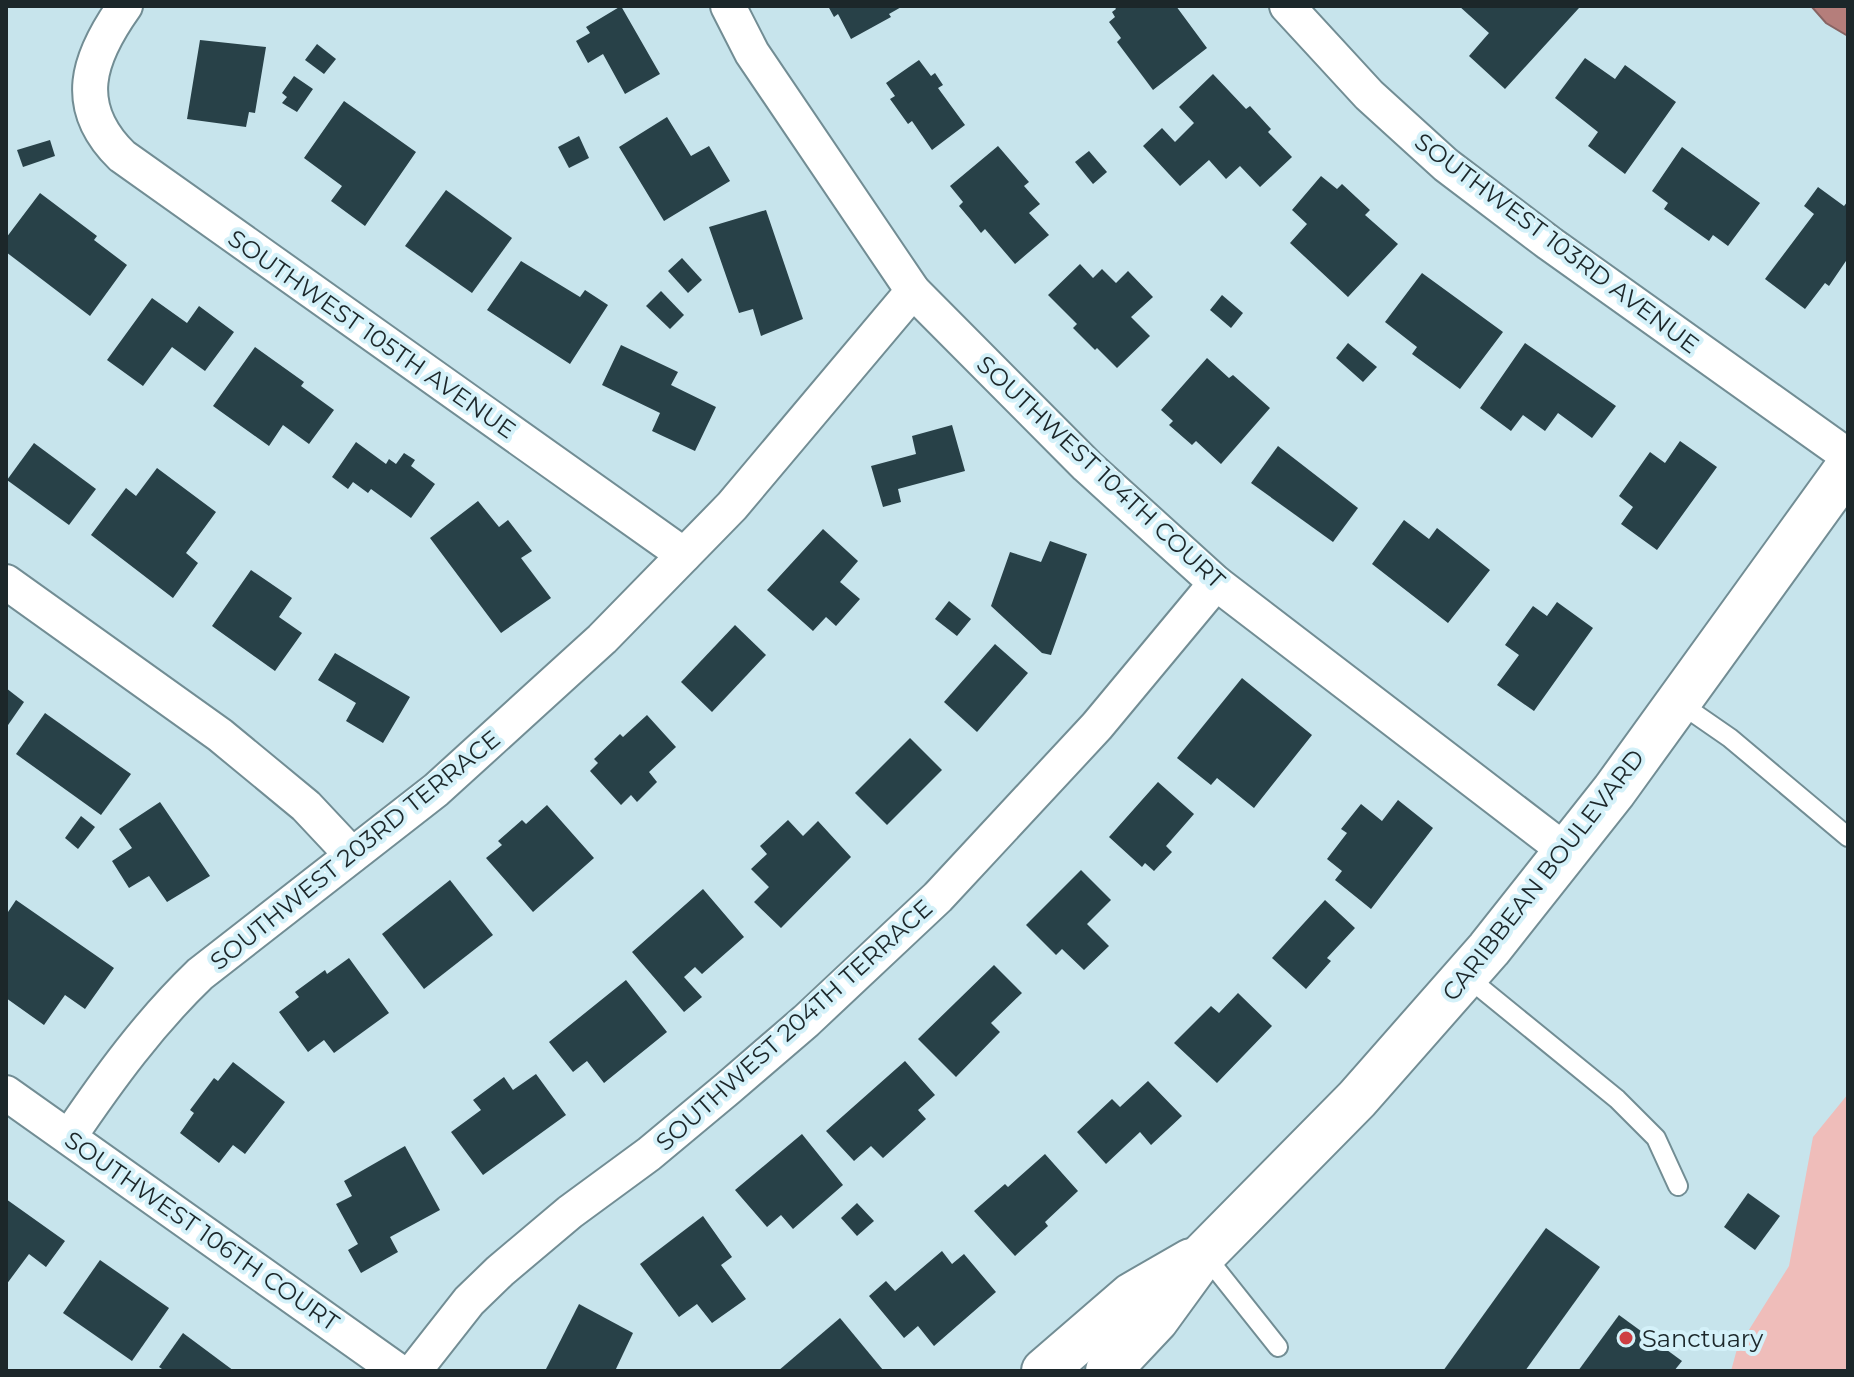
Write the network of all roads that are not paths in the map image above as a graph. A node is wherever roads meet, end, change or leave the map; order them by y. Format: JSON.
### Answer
{"nodes":[{"id":1,"x":125,"y":6,"type":"edge"},
{"id":2,"x":728,"y":6,"type":"edge"},
{"id":3,"x":1287,"y":6,"type":"edge"},
{"id":4,"x":913,"y":291,"type":"junction"},
{"id":5,"x":1848,"y":456,"type":"edge"},
{"id":6,"x":1848,"y":467,"type":"edge"},
{"id":7,"x":684,"y":555,"type":"junction"},
{"id":8,"x":6,"y":582,"type":"edge"},
{"id":9,"x":1216,"y":583,"type":"junction"},
{"id":10,"x":1678,"y":702,"type":"junction"},
{"id":11,"x":1848,"y":837,"type":"edge"},
{"id":12,"x":1567,"y":852,"type":"junction"},
{"id":13,"x":352,"y":855,"type":"junction"},
{"id":14,"x":1466,"y":976,"type":"junction"},
{"id":15,"x":6,"y":1093,"type":"edge"},
{"id":16,"x":69,"y":1137,"type":"junction"},
{"id":17,"x":1678,"y":1186,"type":"dead end"},
{"id":18,"x":1204,"y":1254,"type":"junction"},
{"id":19,"x":1278,"y":1347,"type":"dead end"},
{"id":20,"x":398,"y":1371,"type":"edge"},
{"id":21,"x":414,"y":1371,"type":"edge"},
{"id":22,"x":1044,"y":1371,"type":"edge"},
{"id":23,"x":1108,"y":1371,"type":"edge"}],
"edges":[{"from":1,"to":7,"type":"street","name":"SOUTHWEST 105TH AVENUE"},
{"from":2,"to":4,"type":"street","name":"SOUTHWEST 104TH COURT"},
{"from":3,"to":5,"type":"street","name":"SOUTHWEST 103RD AVENUE"},
{"from":4,"to":7,"type":"street","name":"SOUTHWEST 203RD TERRACE"},
{"from":4,"to":9,"type":"street","name":"SOUTHWEST 104TH COURT"},
{"from":6,"to":10,"type":"street","name":"CARIBBEAN BOULEVARD"},
{"from":7,"to":13,"type":"street","name":"SOUTHWEST 203RD TERRACE"},
{"from":8,"to":13,"type":"street"},
{"from":9,"to":12,"type":"street","name":"SOUTHWEST 104TH COURT"},
{"from":9,"to":21,"type":"street","name":"SOUTHWEST 204TH TERRACE"},
{"from":10,"to":11,"type":"lane"},
{"from":10,"to":12,"type":"street","name":"CARIBBEAN BOULEVARD"},
{"from":12,"to":14,"type":"street","name":"CARIBBEAN BOULEVARD"},
{"from":13,"to":16,"type":"street","name":"SOUTHWEST 203RD TERRACE"},
{"from":14,"to":17,"type":"lane"},
{"from":14,"to":18,"type":"street","name":"CARIBBEAN BOULEVARD"},
{"from":15,"to":16,"type":"street","name":"SOUTHWEST 106TH COURT"},
{"from":16,"to":20,"type":"street","name":"SOUTHWEST 106TH COURT"},
{"from":18,"to":19,"type":"lane"},
{"from":18,"to":22,"type":"street","name":"CARIBBEAN BOULEVARD"},
{"from":18,"to":23,"type":"street","name":"CARIBBEAN BOULEVARD"}]}
